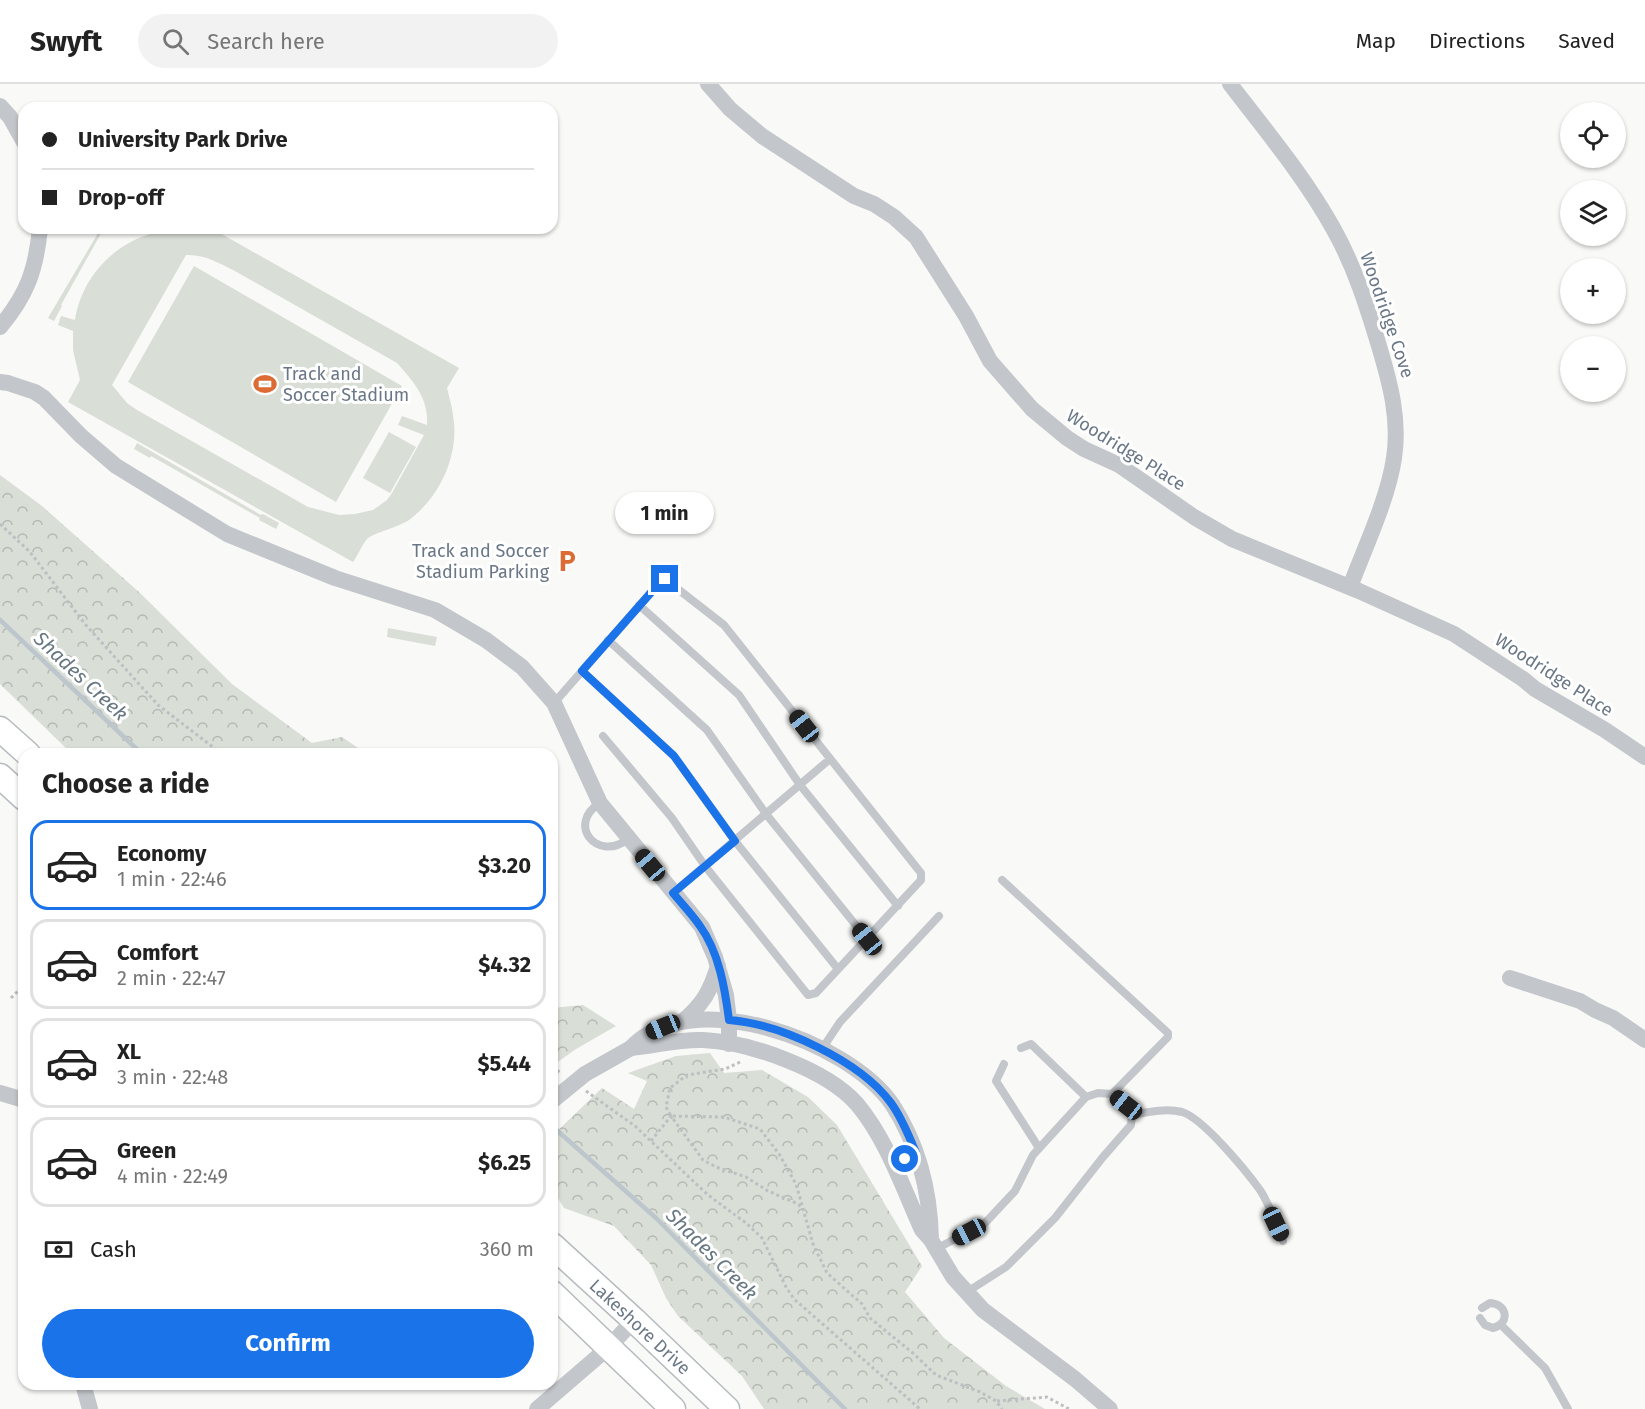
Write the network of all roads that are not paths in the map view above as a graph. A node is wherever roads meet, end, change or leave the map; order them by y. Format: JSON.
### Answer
{"nodes":[{"id":1,"x":708,"y":84,"type":"edge"},
{"id":2,"x":1230,"y":84,"type":"edge"},
{"id":3,"x":0,"y":106,"type":"edge"},
{"id":4,"x":18,"y":131,"type":"edge"},
{"id":5,"x":39,"y":234,"type":"edge"},
{"id":6,"x":0,"y":327,"type":"edge"},
{"id":7,"x":0,"y":382,"type":"edge"},
{"id":8,"x":1350,"y":587,"type":"junction"},
{"id":9,"x":639,"y":605,"type":"junction"},
{"id":10,"x":608,"y":640,"type":"junction"},
{"id":11,"x":582,"y":671,"type":"junction"},
{"id":12,"x":554,"y":703,"type":"junction"},
{"id":13,"x":0,"y":729,"type":"edge"},
{"id":14,"x":603,"y":736,"type":"dead end"},
{"id":15,"x":21,"y":748,"type":"edge"},
{"id":16,"x":1645,"y":757,"type":"edge"},
{"id":17,"x":830,"y":759,"type":"junction"},
{"id":18,"x":0,"y":776,"type":"edge"},
{"id":19,"x":800,"y":785,"type":"junction"},
{"id":20,"x":18,"y":792,"type":"edge"},
{"id":21,"x":600,"y":802,"type":"junction"},
{"id":22,"x":766,"y":814,"type":"junction"},
{"id":23,"x":628,"y":839,"type":"junction"},
{"id":24,"x":735,"y":841,"type":"junction"},
{"id":25,"x":705,"y":866,"type":"junction"},
{"id":26,"x":1002,"y":880,"type":"dead end"},
{"id":27,"x":673,"y":893,"type":"junction"},
{"id":28,"x":898,"y":906,"type":"junction"},
{"id":29,"x":939,"y":916,"type":"dead end"},
{"id":30,"x":867,"y":939,"type":"junction"},
{"id":31,"x":718,"y":966,"type":"junction"},
{"id":32,"x":838,"y":969,"type":"junction"},
{"id":33,"x":1510,"y":978,"type":"dead end"},
{"id":34,"x":729,"y":1020,"type":"junction"},
{"id":35,"x":682,"y":1022,"type":"junction"},
{"id":36,"x":1645,"y":1040,"type":"edge"},
{"id":37,"x":734,"y":1045,"type":"junction"},
{"id":38,"x":631,"y":1048,"type":"junction"},
{"id":39,"x":1021,"y":1048,"type":"dead end"},
{"id":40,"x":822,"y":1049,"type":"junction"},
{"id":41,"x":1004,"y":1064,"type":"dead end"},
{"id":42,"x":811,"y":1071,"type":"junction"},
{"id":43,"x":0,"y":1093,"type":"edge"},
{"id":44,"x":1112,"y":1094,"type":"junction"},
{"id":45,"x":558,"y":1096,"type":"edge"},
{"id":46,"x":1086,"y":1097,"type":"junction"},
{"id":47,"x":18,"y":1098,"type":"edge"},
{"id":48,"x":1132,"y":1115,"type":"junction"},
{"id":49,"x":1039,"y":1148,"type":"junction"},
{"id":50,"x":916,"y":1153,"type":"junction"},
{"id":51,"x":894,"y":1166,"type":"junction"},
{"id":52,"x":1283,"y":1240,"type":"dead end"},
{"id":53,"x":933,"y":1245,"type":"junction"},
{"id":54,"x":558,"y":1250,"type":"edge"},
{"id":55,"x":967,"y":1292,"type":"junction"},
{"id":56,"x":558,"y":1299,"type":"edge"},
{"id":57,"x":634,"y":1320,"type":"junction"},
{"id":58,"x":1501,"y":1325,"type":"junction"},
{"id":59,"x":609,"y":1347,"type":"junction"},
{"id":60,"x":85,"y":1390,"type":"edge"},
{"id":61,"x":90,"y":1409,"type":"edge"},
{"id":62,"x":537,"y":1409,"type":"edge"},
{"id":63,"x":673,"y":1409,"type":"edge"},
{"id":64,"x":727,"y":1409,"type":"edge"},
{"id":65,"x":1110,"y":1409,"type":"edge"},
{"id":66,"x":1568,"y":1409,"type":"edge"}],
"edges":[{"from":1,"to":8,"type":"street","name":"Woodridge Place"},
{"from":2,"to":8,"type":"street","name":"Woodridge Cove"},
{"from":3,"to":4,"type":"street"},
{"from":5,"to":6,"type":"street"},
{"from":7,"to":12,"type":"street"},
{"from":8,"to":16,"type":"street","name":"Woodridge Place"},
{"from":9,"to":10,"type":"lane"},
{"from":9,"to":17,"type":"lane"},
{"from":9,"to":19,"type":"lane"},
{"from":10,"to":11,"type":"lane"},
{"from":10,"to":22,"type":"lane"},
{"from":11,"to":12,"type":"lane"},
{"from":11,"to":24,"type":"lane"},
{"from":12,"to":21,"type":"street"},
{"from":13,"to":15,"type":"main road"},
{"from":14,"to":25,"type":"lane"},
{"from":17,"to":19,"type":"lane"},
{"from":17,"to":28,"type":"lane"},
{"from":18,"to":20,"type":"main road"},
{"from":19,"to":22,"type":"lane"},
{"from":19,"to":28,"type":"lane"},
{"from":21,"to":23,"type":"street"},
{"from":21,"to":23,"type":"lane"},
{"from":22,"to":24,"type":"lane"},
{"from":22,"to":30,"type":"lane"},
{"from":23,"to":27,"type":"street"},
{"from":24,"to":25,"type":"lane"},
{"from":24,"to":32,"type":"lane"},
{"from":25,"to":27,"type":"lane"},
{"from":25,"to":32,"type":"lane"},
{"from":26,"to":44,"type":"lane"},
{"from":27,"to":31,"type":"street"},
{"from":28,"to":30,"type":"lane"},
{"from":29,"to":40,"type":"lane"},
{"from":30,"to":32,"type":"lane"},
{"from":31,"to":34,"type":"street"},
{"from":31,"to":35,"type":"street"},
{"from":33,"to":36,"type":"street"},
{"from":34,"to":35,"type":"street"},
{"from":34,"to":37,"type":"street"},
{"from":34,"to":40,"type":"street"},
{"from":35,"to":38,"type":"street"},
{"from":37,"to":38,"type":"street"},
{"from":37,"to":42,"type":"street"},
{"from":38,"to":45,"type":"street","bridge":true},
{"from":39,"to":46,"type":"lane"},
{"from":40,"to":42,"type":"street"},
{"from":40,"to":50,"type":"street"},
{"from":41,"to":49,"type":"lane"},
{"from":42,"to":51,"type":"street"},
{"from":43,"to":47,"type":"street"},
{"from":44,"to":46,"type":"lane"},
{"from":44,"to":48,"type":"lane"},
{"from":46,"to":49,"type":"lane"},
{"from":48,"to":52,"type":"lane"},
{"from":48,"to":55,"type":"lane"},
{"from":49,"to":53,"type":"lane"},
{"from":50,"to":51,"type":"street"},
{"from":50,"to":53,"type":"street"},
{"from":51,"to":53,"type":"street"},
{"from":53,"to":55,"type":"street"},
{"from":54,"to":57,"type":"main road","name":"Lakeshore Drive"},
{"from":55,"to":65,"type":"street"},
{"from":56,"to":59,"type":"main road","name":"Lakeshore Drive"},
{"from":57,"to":59,"type":"street"},
{"from":57,"to":64,"type":"main road","name":"Lakeshore Drive"},
{"from":58,"to":58,"type":"lane"},
{"from":58,"to":66,"type":"lane"},
{"from":59,"to":62,"type":"street"},
{"from":59,"to":63,"type":"main road","name":"Lakeshore Drive"},
{"from":60,"to":61,"type":"street"}]}
